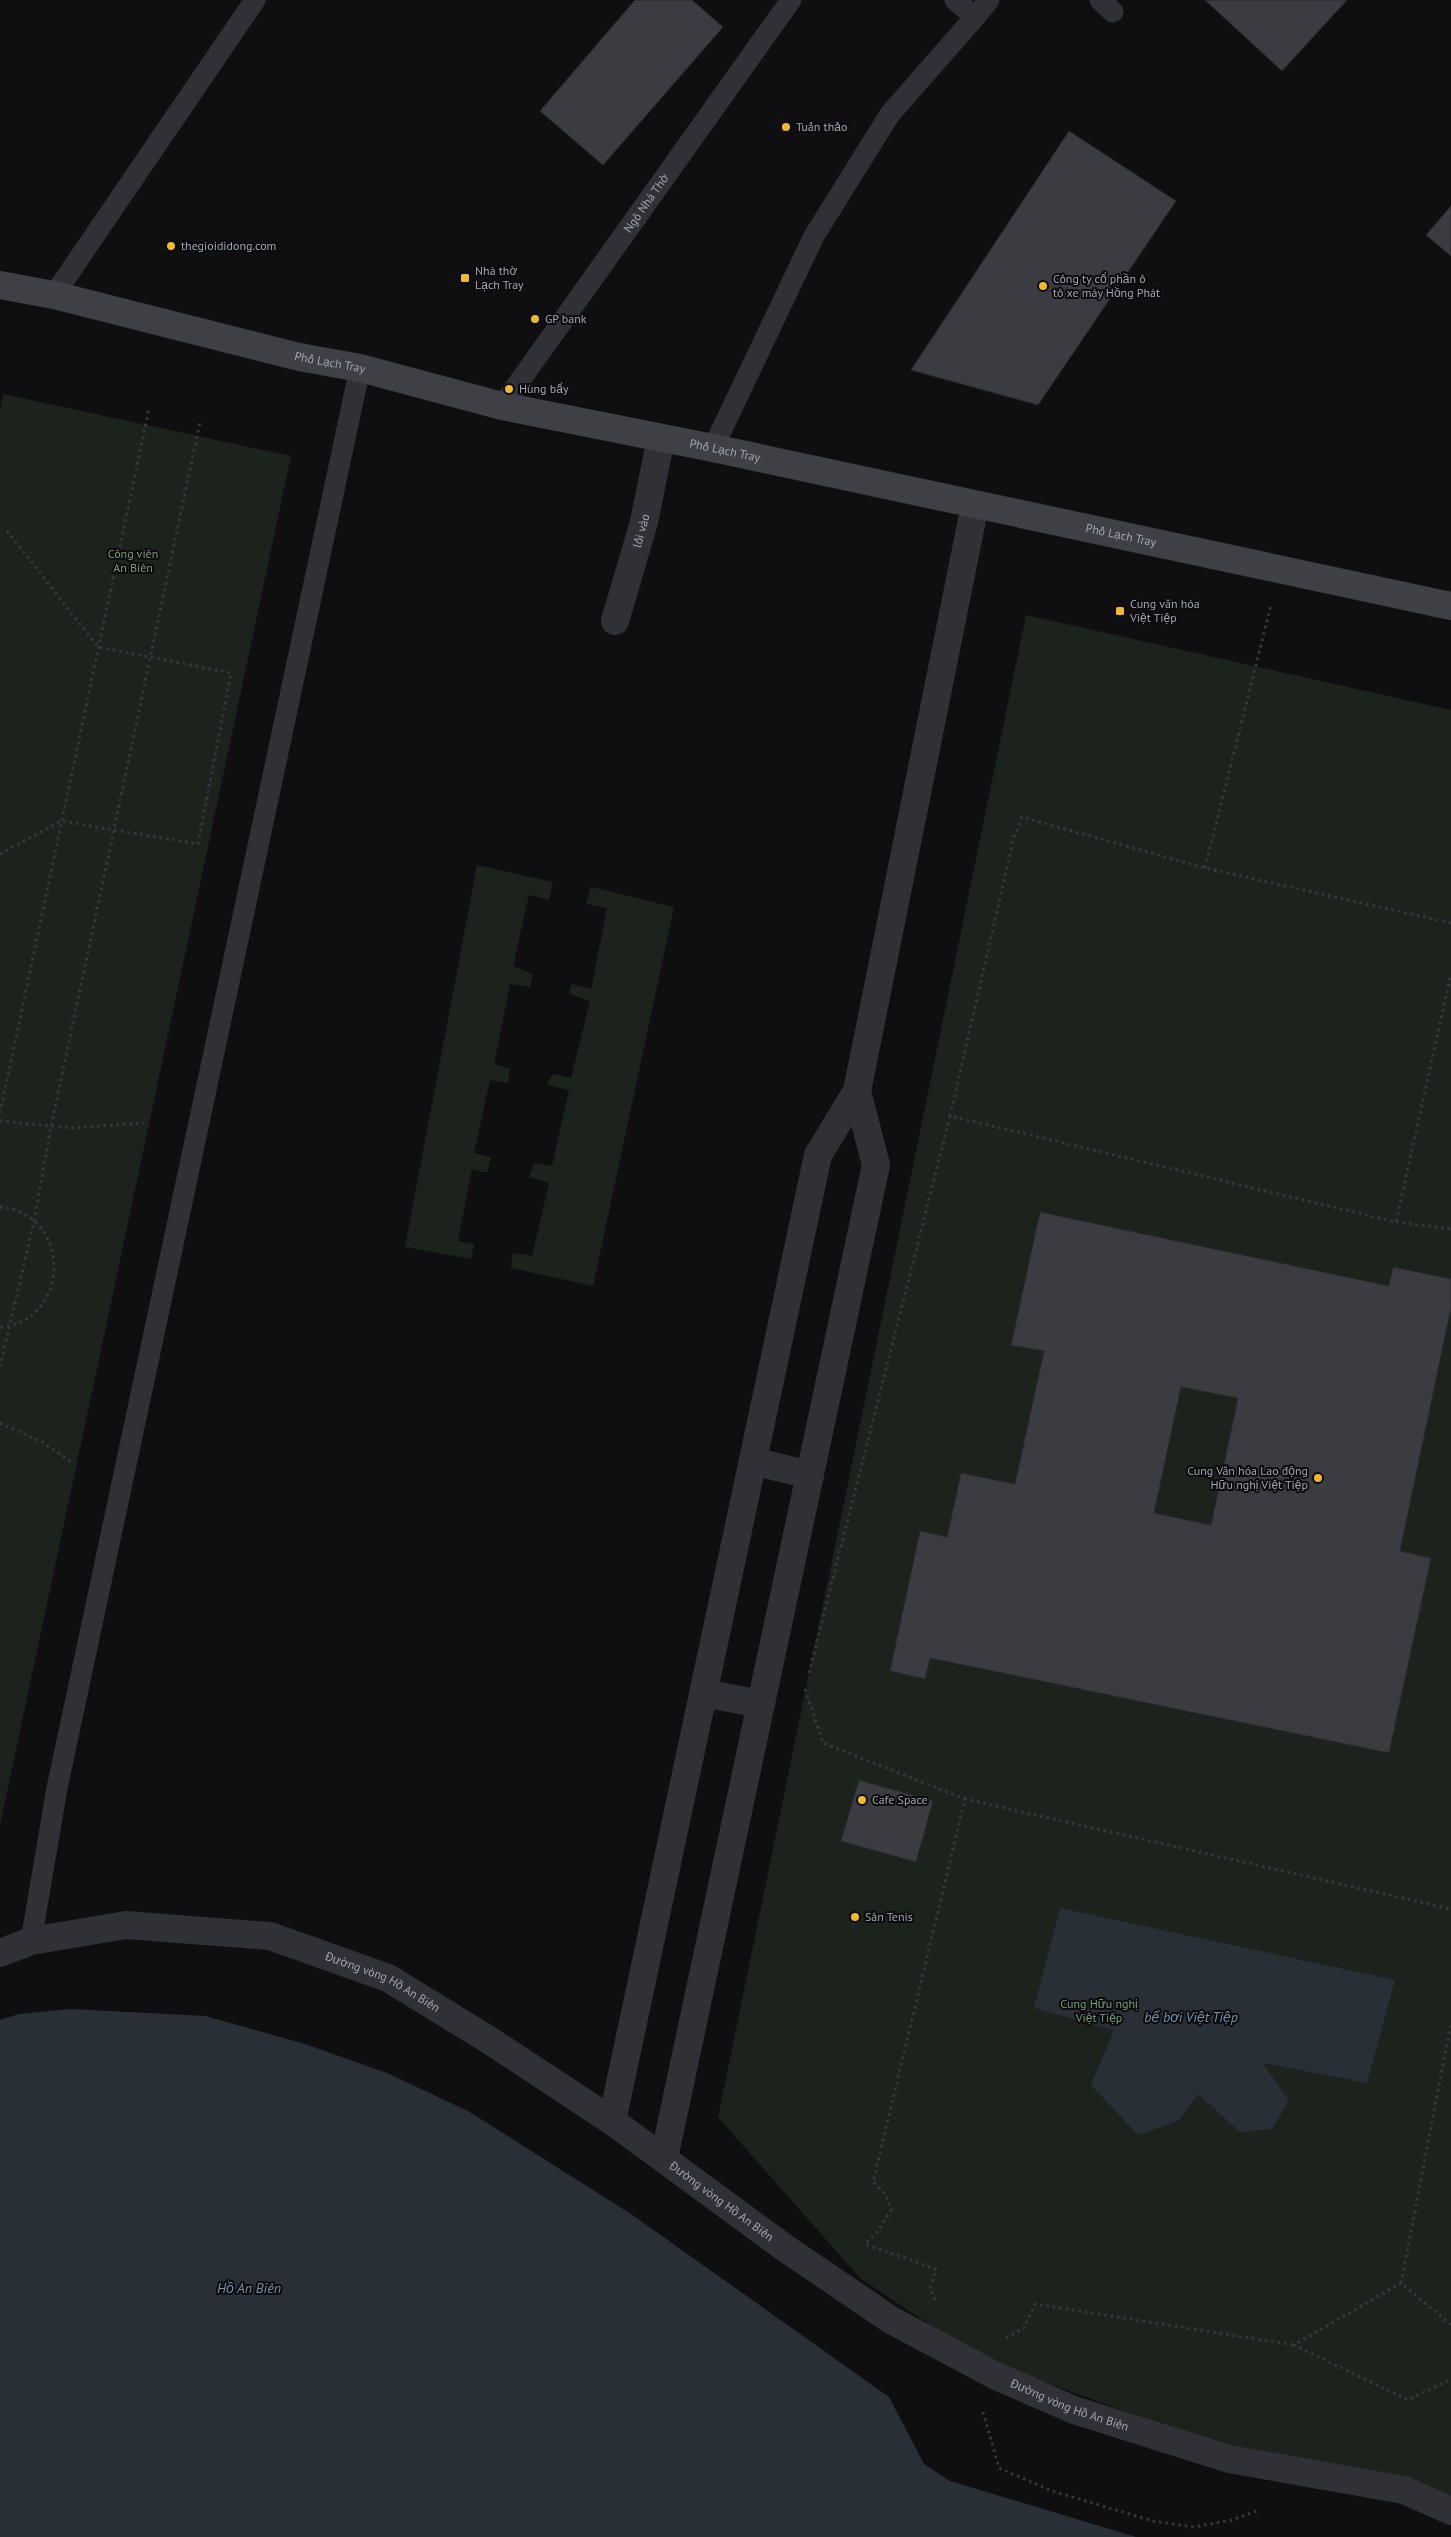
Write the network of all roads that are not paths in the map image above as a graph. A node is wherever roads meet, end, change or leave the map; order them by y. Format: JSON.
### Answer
{"nodes":[{"id":1,"x":255,"y":0,"type":"edge"},
{"id":2,"x":791,"y":0,"type":"edge"},
{"id":3,"x":955,"y":0,"type":"edge"},
{"id":4,"x":989,"y":0,"type":"edge"},
{"id":5,"x":975,"y":17,"type":"junction"},
{"id":6,"x":0,"y":285,"type":"edge"},
{"id":7,"x":54,"y":295,"type":"junction"},
{"id":8,"x":360,"y":368,"type":"junction"},
{"id":9,"x":502,"y":406,"type":"junction"},
{"id":10,"x":661,"y":438,"type":"junction"},
{"id":11,"x":713,"y":448,"type":"junction"},
{"id":12,"x":975,"y":505,"type":"junction"},
{"id":13,"x":1451,"y":606,"type":"edge"},
{"id":14,"x":615,"y":621,"type":"dead end"},
{"id":15,"x":857,"y":1091,"type":"junction"},
{"id":16,"x":753,"y":1461,"type":"junction"},
{"id":17,"x":810,"y":1475,"type":"junction"},
{"id":18,"x":703,"y":1693,"type":"junction"},
{"id":19,"x":761,"y":1704,"type":"junction"},
{"id":20,"x":31,"y":1941,"type":"junction"},
{"id":21,"x":0,"y":1953,"type":"edge"},
{"id":22,"x":612,"y":2121,"type":"junction"},
{"id":23,"x":664,"y":2158,"type":"junction"},
{"id":24,"x":1451,"y":2511,"type":"edge"}],
"edges":[{"from":1,"to":7,"type":"lane"},
{"from":2,"to":9,"type":"lane","name":"Ngõ Nhà Thờ"},
{"from":3,"to":5,"type":"lane"},
{"from":4,"to":5,"type":"lane"},
{"from":5,"to":11,"type":"lane"},
{"from":6,"to":7,"type":"main road","name":"Phố Lạch Tray"},
{"from":7,"to":8,"type":"main road","name":"Phố Lạch Tray"},
{"from":8,"to":9,"type":"main road","name":"Phố Lạch Tray"},
{"from":8,"to":20,"type":"lane"},
{"from":9,"to":10,"type":"main road","name":"Phố Lạch Tray"},
{"from":10,"to":11,"type":"main road","name":"Phố Lạch Tray"},
{"from":10,"to":14,"type":"street","name":"lối vào"},
{"from":11,"to":12,"type":"main road","name":"Phố Lạch Tray"},
{"from":12,"to":13,"type":"main road","name":"Phố Lạch Tray"},
{"from":12,"to":15,"type":"street"},
{"from":15,"to":16,"type":"street"},
{"from":15,"to":17,"type":"street"},
{"from":16,"to":17,"type":"street"},
{"from":16,"to":18,"type":"street"},
{"from":17,"to":19,"type":"street"},
{"from":18,"to":19,"type":"street"},
{"from":18,"to":22,"type":"street"},
{"from":19,"to":23,"type":"street"},
{"from":20,"to":21,"type":"street","name":"Đường vòng Hồ An Biên"},
{"from":20,"to":22,"type":"street","name":"Đường vòng Hồ An Biên"},
{"from":22,"to":23,"type":"street","name":"Đường vòng Hồ An Biên"},
{"from":23,"to":24,"type":"street","name":"Đường vòng Hồ An Biên"}]}
